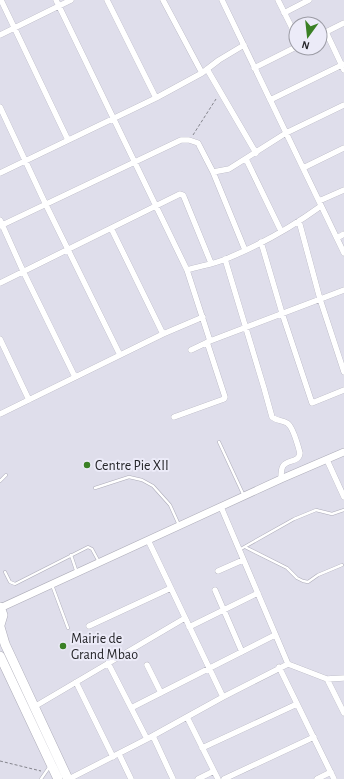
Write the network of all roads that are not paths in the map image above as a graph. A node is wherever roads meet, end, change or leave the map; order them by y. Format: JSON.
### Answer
{"nodes":[{"id":1,"x":2,"y":0,"type":"edge"},
{"id":2,"x":71,"y":0,"type":"edge"},
{"id":3,"x":107,"y":0,"type":"edge"},
{"id":4,"x":163,"y":0,"type":"edge"},
{"id":5,"x":222,"y":0,"type":"edge"},
{"id":6,"x":278,"y":0,"type":"edge"},
{"id":7,"x":309,"y":0,"type":"edge"},
{"id":8,"x":57,"y":3,"type":"edge"},
{"id":9,"x":284,"y":12,"type":"junction"},
{"id":10,"x":288,"y":20,"type":"edge"},
{"id":11,"x":344,"y":23,"type":"edge"},
{"id":12,"x":15,"y":28,"type":"junction"},
{"id":13,"x":328,"y":31,"type":"edge"},
{"id":14,"x":0,"y":35,"type":"edge"},
{"id":15,"x":328,"y":36,"type":"edge"},
{"id":16,"x":244,"y":46,"type":"junction"},
{"id":17,"x":288,"y":51,"type":"edge"},
{"id":18,"x":343,"y":66,"type":"edge"},
{"id":19,"x":254,"y":68,"type":"junction"},
{"id":20,"x":207,"y":69,"type":"junction"},
{"id":21,"x":202,"y":73,"type":"junction"},
{"id":22,"x":156,"y":98,"type":"junction"},
{"id":23,"x":270,"y":100,"type":"junction"},
{"id":24,"x":344,"y":105,"type":"edge"},
{"id":25,"x":0,"y":107,"type":"edge"},
{"id":26,"x":113,"y":118,"type":"junction"},
{"id":27,"x":286,"y":133,"type":"junction"},
{"id":28,"x":68,"y":140,"type":"junction"},
{"id":29,"x":344,"y":148,"type":"edge"},
{"id":30,"x":256,"y":153,"type":"junction"},
{"id":31,"x":246,"y":159,"type":"junction"},
{"id":32,"x":25,"y":161,"type":"junction"},
{"id":33,"x":135,"y":162,"type":"junction"},
{"id":34,"x":303,"y":168,"type":"junction"},
{"id":35,"x":213,"y":172,"type":"junction"},
{"id":36,"x":0,"y":173,"type":"edge"},
{"id":37,"x":344,"y":190,"type":"edge"},
{"id":38,"x":320,"y":203,"type":"junction"},
{"id":39,"x":46,"y":205,"type":"junction"},
{"id":40,"x":156,"y":206,"type":"junction"},
{"id":41,"x":299,"y":221,"type":"junction"},
{"id":42,"x":1,"y":224,"type":"edge"},
{"id":43,"x":111,"y":228,"type":"junction"},
{"id":44,"x":281,"y":232,"type":"junction"},
{"id":45,"x":344,"y":234,"type":"edge"},
{"id":46,"x":337,"y":238,"type":"junction"},
{"id":47,"x":260,"y":242,"type":"junction"},
{"id":48,"x":68,"y":249,"type":"junction"},
{"id":49,"x":245,"y":250,"type":"junction"},
{"id":50,"x":344,"y":253,"type":"edge"},
{"id":51,"x":225,"y":259,"type":"junction"},
{"id":52,"x":211,"y":263,"type":"junction"},
{"id":53,"x":187,"y":270,"type":"junction"},
{"id":54,"x":24,"y":271,"type":"junction"},
{"id":55,"x":0,"y":282,"type":"edge"},
{"id":56,"x":344,"y":290,"type":"edge"},
{"id":57,"x":320,"y":299,"type":"junction"},
{"id":58,"x":282,"y":313,"type":"junction"},
{"id":59,"x":202,"y":317,"type":"junction"},
{"id":60,"x":245,"y":327,"type":"junction"},
{"id":61,"x":163,"y":334,"type":"junction"},
{"id":62,"x":0,"y":339,"type":"edge"},
{"id":63,"x":208,"y":342,"type":"junction"},
{"id":64,"x":191,"y":350,"type":"dead end"},
{"id":65,"x":120,"y":355,"type":"junction"},
{"id":66,"x":344,"y":372,"type":"edge"},
{"id":67,"x":75,"y":378,"type":"junction"},
{"id":68,"x":344,"y":390,"type":"edge"},
{"id":69,"x":29,"y":400,"type":"junction"},
{"id":70,"x":0,"y":414,"type":"edge"},
{"id":71,"x":174,"y":417,"type":"dead end"},
{"id":72,"x":219,"y":442,"type":"dead end"},
{"id":73,"x":344,"y":452,"type":"edge"},
{"id":74,"x":327,"y":460,"type":"junction"},
{"id":75,"x":6,"y":475,"type":"dead end"},
{"id":76,"x":281,"y":479,"type":"junction"},
{"id":77,"x":0,"y":481,"type":"edge"},
{"id":78,"x":95,"y":488,"type":"dead end"},
{"id":79,"x":245,"y":496,"type":"junction"},
{"id":80,"x":344,"y":497,"type":"edge"},
{"id":81,"x":221,"y":507,"type":"junction"},
{"id":82,"x":344,"y":510,"type":"edge"},
{"id":83,"x":180,"y":526,"type":"junction"},
{"id":84,"x":148,"y":540,"type":"junction"},
{"id":85,"x":245,"y":546,"type":"junction"},
{"id":86,"x":239,"y":550,"type":"junction"},
{"id":87,"x":71,"y":556,"type":"junction"},
{"id":88,"x":243,"y":560,"type":"junction"},
{"id":89,"x":100,"y":563,"type":"junction"},
{"id":90,"x":342,"y":565,"type":"dead end"},
{"id":91,"x":218,"y":571,"type":"dead end"},
{"id":92,"x":4,"y":572,"type":"dead end"},
{"id":93,"x":77,"y":573,"type":"junction"},
{"id":94,"x":52,"y":585,"type":"junction"},
{"id":95,"x":170,"y":588,"type":"junction"},
{"id":96,"x":215,"y":590,"type":"dead end"},
{"id":97,"x":258,"y":593,"type":"junction"},
{"id":98,"x":0,"y":608,"type":"edge"},
{"id":99,"x":223,"y":610,"type":"junction"},
{"id":100,"x":185,"y":618,"type":"junction"},
{"id":101,"x":0,"y":626,"type":"edge"},
{"id":102,"x":89,"y":626,"type":"dead end"},
{"id":103,"x":189,"y":627,"type":"junction"},
{"id":104,"x":68,"y":628,"type":"dead end"},
{"id":105,"x":275,"y":635,"type":"junction"},
{"id":106,"x":242,"y":652,"type":"junction"},
{"id":107,"x":0,"y":656,"type":"edge"},
{"id":108,"x":108,"y":663,"type":"junction"},
{"id":109,"x":288,"y":664,"type":"junction"},
{"id":110,"x":147,"y":665,"type":"dead end"},
{"id":111,"x":279,"y":667,"type":"junction"},
{"id":112,"x":209,"y":668,"type":"junction"},
{"id":113,"x":344,"y":678,"type":"edge"},
{"id":114,"x":327,"y":679,"type":"junction"},
{"id":115,"x":76,"y":682,"type":"junction"},
{"id":116,"x":161,"y":693,"type":"junction"},
{"id":117,"x":223,"y":697,"type":"junction"},
{"id":118,"x":297,"y":704,"type":"junction"},
{"id":119,"x":34,"y":707,"type":"junction"},
{"id":120,"x":131,"y":708,"type":"junction"},
{"id":121,"x":344,"y":713,"type":"edge"},
{"id":122,"x":187,"y":717,"type":"junction"},
{"id":123,"x":153,"y":736,"type":"junction"},
{"id":124,"x":314,"y":737,"type":"junction"},
{"id":125,"x":147,"y":739,"type":"junction"},
{"id":126,"x":202,"y":748,"type":"junction"},
{"id":127,"x":116,"y":755,"type":"junction"},
{"id":128,"x":48,"y":768,"type":"junction"},
{"id":129,"x":214,"y":771,"type":"junction"},
{"id":130,"x":331,"y":772,"type":"junction"},
{"id":131,"x":41,"y":779,"type":"edge"},
{"id":132,"x":58,"y":779,"type":"edge"},
{"id":133,"x":69,"y":779,"type":"edge"},
{"id":134,"x":131,"y":779,"type":"edge"},
{"id":135,"x":173,"y":779,"type":"edge"},
{"id":136,"x":198,"y":779,"type":"edge"},
{"id":137,"x":218,"y":779,"type":"edge"},
{"id":138,"x":224,"y":779,"type":"edge"},
{"id":139,"x":317,"y":779,"type":"edge"},
{"id":140,"x":334,"y":779,"type":"edge"}],
"edges":[{"from":1,"to":12,"type":"street"},
{"from":2,"to":8,"type":"street"},
{"from":3,"to":22,"type":"street"},
{"from":4,"to":21,"type":"street"},
{"from":5,"to":16,"type":"street"},
{"from":6,"to":9,"type":"street"},
{"from":7,"to":9,"type":"street"},
{"from":8,"to":12,"type":"street"},
{"from":8,"to":26,"type":"street"},
{"from":9,"to":10,"type":"street"},
{"from":11,"to":13,"type":"street"},
{"from":12,"to":14,"type":"street"},
{"from":12,"to":28,"type":"street"},
{"from":15,"to":18,"type":"street"},
{"from":16,"to":19,"type":"street"},
{"from":16,"to":20,"type":"street"},
{"from":17,"to":19,"type":"street"},
{"from":18,"to":23,"type":"street"},
{"from":19,"to":23,"type":"street"},
{"from":20,"to":21,"type":"street"},
{"from":20,"to":30,"type":"street"},
{"from":21,"to":22,"type":"street"},
{"from":22,"to":26,"type":"street"},
{"from":23,"to":27,"type":"street"},
{"from":24,"to":27,"type":"street"},
{"from":25,"to":32,"type":"street"},
{"from":26,"to":28,"type":"street"},
{"from":26,"to":33,"type":"street"},
{"from":27,"to":30,"type":"street"},
{"from":27,"to":34,"type":"street"},
{"from":28,"to":32,"type":"street"},
{"from":29,"to":34,"type":"street"},
{"from":30,"to":31,"type":"street"},
{"from":31,"to":35,"type":"street"},
{"from":31,"to":44,"type":"street"},
{"from":32,"to":36,"type":"street"},
{"from":32,"to":39,"type":"street"},
{"from":33,"to":35,"type":"street"},
{"from":33,"to":39,"type":"street"},
{"from":33,"to":40,"type":"street"},
{"from":34,"to":38,"type":"street"},
{"from":35,"to":49,"type":"street"},
{"from":37,"to":38,"type":"street"},
{"from":38,"to":41,"type":"street"},
{"from":38,"to":46,"type":"street"},
{"from":39,"to":42,"type":"street"},
{"from":39,"to":48,"type":"street"},
{"from":40,"to":43,"type":"street"},
{"from":40,"to":52,"type":"street"},
{"from":40,"to":53,"type":"street"},
{"from":41,"to":44,"type":"street"},
{"from":41,"to":57,"type":"street"},
{"from":42,"to":54,"type":"street"},
{"from":43,"to":48,"type":"street"},
{"from":43,"to":61,"type":"street"},
{"from":44,"to":47,"type":"street"},
{"from":45,"to":46,"type":"street"},
{"from":46,"to":50,"type":"street"},
{"from":47,"to":49,"type":"street"},
{"from":47,"to":58,"type":"street"},
{"from":48,"to":54,"type":"street"},
{"from":48,"to":65,"type":"street"},
{"from":49,"to":51,"type":"street"},
{"from":51,"to":52,"type":"street"},
{"from":51,"to":60,"type":"street"},
{"from":52,"to":53,"type":"street"},
{"from":53,"to":59,"type":"street"},
{"from":54,"to":55,"type":"street"},
{"from":54,"to":67,"type":"street"},
{"from":56,"to":57,"type":"street"},
{"from":57,"to":58,"type":"street"},
{"from":57,"to":66,"type":"street"},
{"from":58,"to":60,"type":"street"},
{"from":58,"to":68,"type":"street"},
{"from":59,"to":61,"type":"street"},
{"from":59,"to":63,"type":"street"},
{"from":60,"to":63,"type":"street"},
{"from":60,"to":76,"type":"street"},
{"from":61,"to":65,"type":"street"},
{"from":62,"to":69,"type":"street"},
{"from":63,"to":64,"type":"street"},
{"from":63,"to":71,"type":"street"},
{"from":65,"to":67,"type":"street"},
{"from":67,"to":69,"type":"street"},
{"from":69,"to":70,"type":"street"},
{"from":72,"to":79,"type":"lane"},
{"from":73,"to":74,"type":"street"},
{"from":74,"to":76,"type":"street"},
{"from":74,"to":80,"type":"street"},
{"from":75,"to":77,"type":"lane"},
{"from":76,"to":79,"type":"street"},
{"from":78,"to":83,"type":"lane"},
{"from":79,"to":81,"type":"street"},
{"from":81,"to":83,"type":"street"},
{"from":81,"to":86,"type":"street"},
{"from":82,"to":85,"type":"lane"},
{"from":83,"to":84,"type":"street"},
{"from":84,"to":89,"type":"street"},
{"from":84,"to":95,"type":"street"},
{"from":85,"to":86,"type":"lane"},
{"from":85,"to":90,"type":"lane"},
{"from":86,"to":88,"type":"street"},
{"from":87,"to":89,"type":"lane"},
{"from":87,"to":92,"type":"lane"},
{"from":87,"to":93,"type":"lane"},
{"from":88,"to":91,"type":"street"},
{"from":88,"to":97,"type":"street"},
{"from":89,"to":93,"type":"street"},
{"from":93,"to":94,"type":"street"},
{"from":94,"to":98,"type":"street"},
{"from":94,"to":104,"type":"lane"},
{"from":95,"to":100,"type":"street"},
{"from":95,"to":102,"type":"street"},
{"from":96,"to":99,"type":"street"},
{"from":97,"to":99,"type":"street"},
{"from":97,"to":105,"type":"street"},
{"from":98,"to":101,"type":"highway"},
{"from":99,"to":103,"type":"street"},
{"from":99,"to":106,"type":"street"},
{"from":100,"to":103,"type":"street"},
{"from":100,"to":108,"type":"street"},
{"from":101,"to":119,"type":"highway"},
{"from":103,"to":112,"type":"street"},
{"from":105,"to":106,"type":"street"},
{"from":105,"to":109,"type":"street"},
{"from":106,"to":112,"type":"street"},
{"from":107,"to":128,"type":"highway"},
{"from":108,"to":115,"type":"street"},
{"from":108,"to":120,"type":"street"},
{"from":109,"to":111,"type":"street"},
{"from":109,"to":114,"type":"street"},
{"from":110,"to":116,"type":"street"},
{"from":111,"to":117,"type":"street"},
{"from":111,"to":118,"type":"street"},
{"from":112,"to":116,"type":"street"},
{"from":112,"to":117,"type":"street"},
{"from":113,"to":114,"type":"street"},
{"from":114,"to":121,"type":"street"},
{"from":115,"to":119,"type":"street"},
{"from":115,"to":127,"type":"street"},
{"from":116,"to":120,"type":"street"},
{"from":117,"to":122,"type":"street"},
{"from":118,"to":124,"type":"street"},
{"from":118,"to":126,"type":"street"},
{"from":119,"to":133,"type":"highway"},
{"from":120,"to":125,"type":"street"},
{"from":122,"to":123,"type":"street"},
{"from":122,"to":126,"type":"street"},
{"from":123,"to":125,"type":"street"},
{"from":123,"to":135,"type":"street"},
{"from":124,"to":130,"type":"street"},
{"from":124,"to":138,"type":"street"},
{"from":125,"to":127,"type":"street"},
{"from":126,"to":129,"type":"street"},
{"from":127,"to":133,"type":"street"},
{"from":127,"to":134,"type":"street"},
{"from":128,"to":131,"type":"lane"},
{"from":128,"to":132,"type":"highway"},
{"from":129,"to":136,"type":"street"},
{"from":129,"to":137,"type":"street"},
{"from":130,"to":139,"type":"street"},
{"from":130,"to":140,"type":"street"}]}
